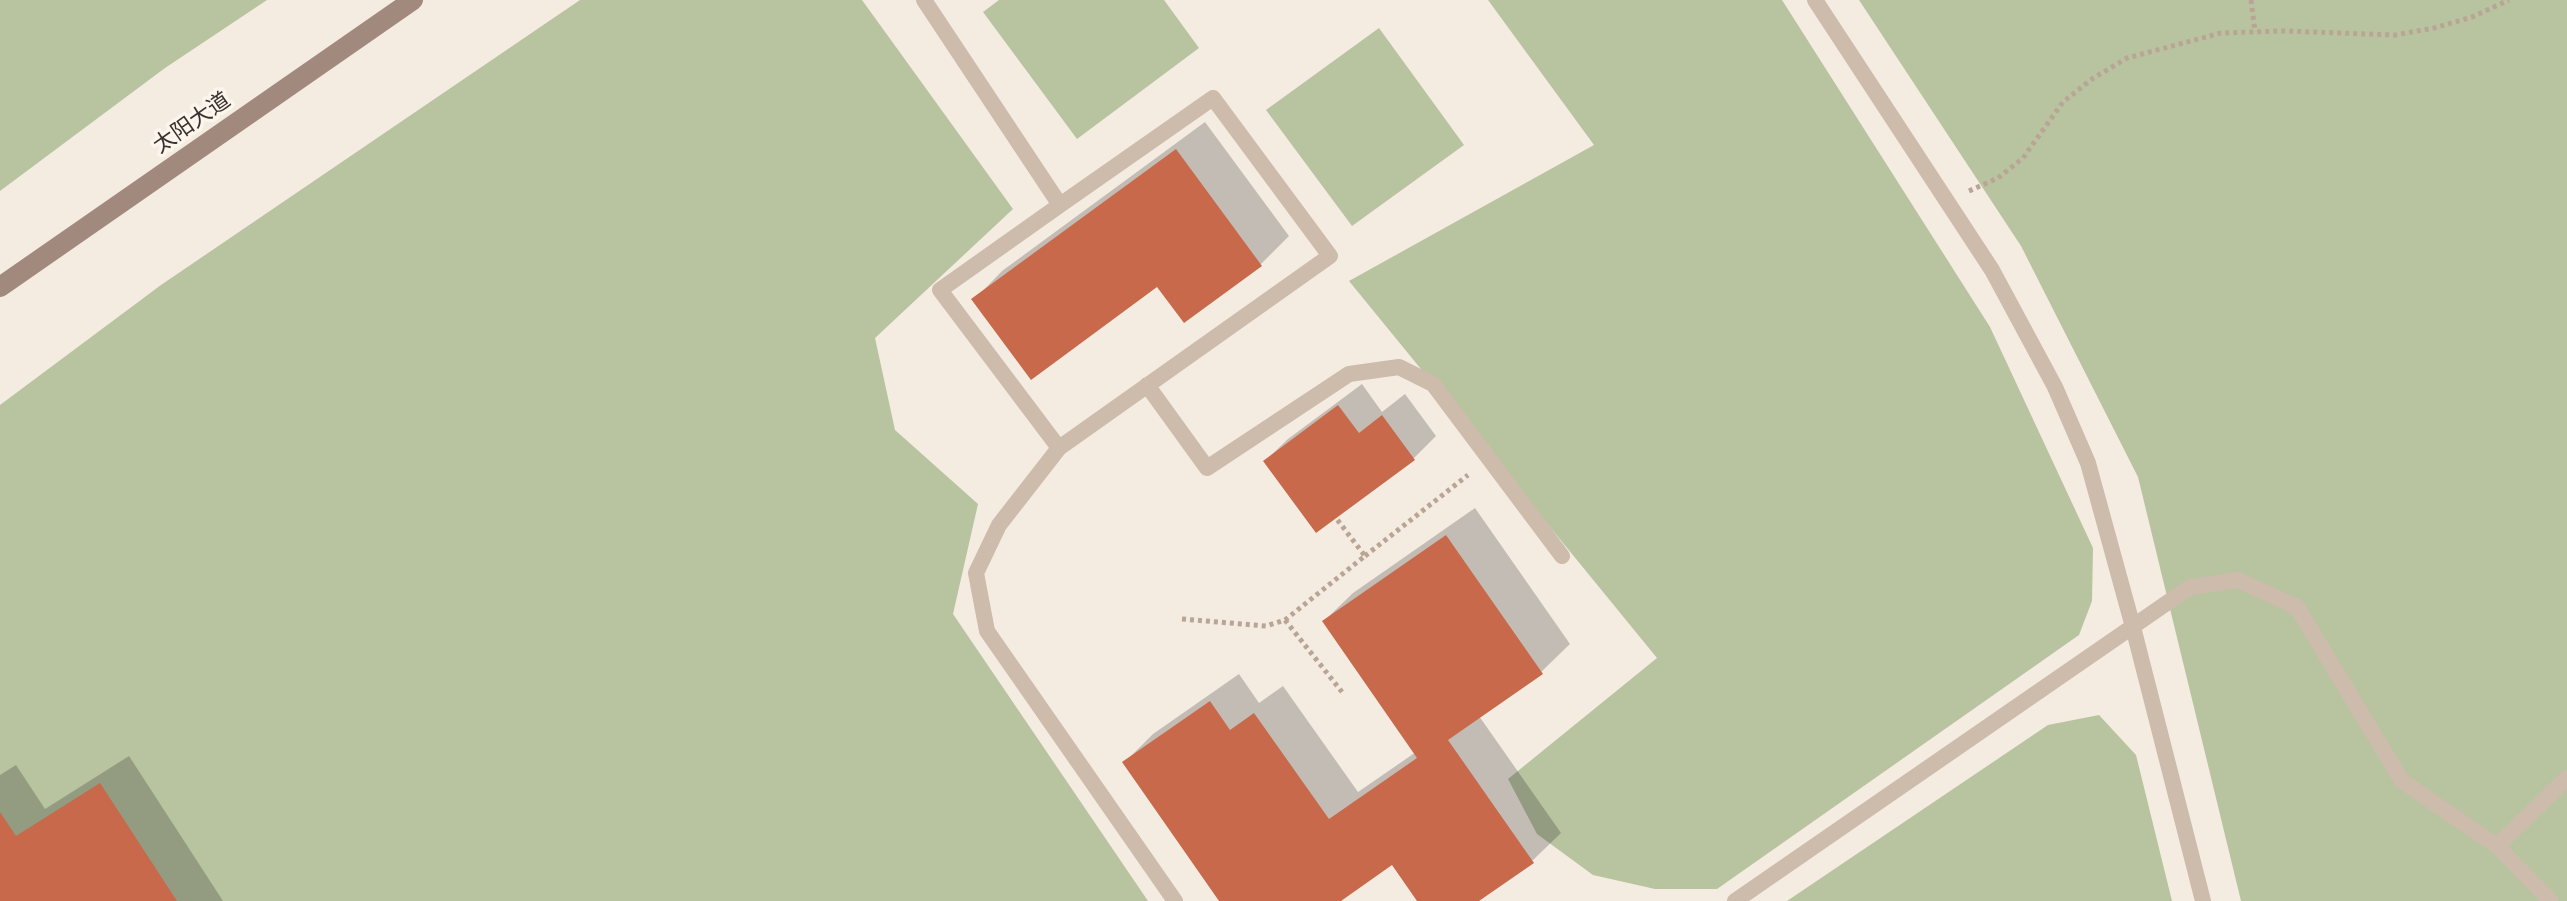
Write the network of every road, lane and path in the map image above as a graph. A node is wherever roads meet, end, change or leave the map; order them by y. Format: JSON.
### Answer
{"nodes":[{"id":1,"x":413,"y":0,"type":"edge"},
{"id":2,"x":924,"y":0,"type":"edge"},
{"id":3,"x":1815,"y":0,"type":"edge"},
{"id":4,"x":2251,"y":0,"type":"edge"},
{"id":5,"x":2509,"y":0,"type":"edge"},
{"id":6,"x":2255,"y":32,"type":"junction"},
{"id":7,"x":1946,"y":201,"type":"junction"},
{"id":8,"x":1060,"y":205,"type":"junction"},
{"id":9,"x":0,"y":287,"type":"edge"},
{"id":10,"x":1147,"y":385,"type":"junction"},
{"id":11,"x":1059,"y":448,"type":"junction"},
{"id":12,"x":1489,"y":459,"type":"junction"},
{"id":13,"x":1336,"y":518,"type":"dead end"},
{"id":14,"x":1365,"y":556,"type":"junction"},
{"id":15,"x":1562,"y":556,"type":"dead end"},
{"id":16,"x":1182,"y":619,"type":"dead end"},
{"id":17,"x":1285,"y":620,"type":"junction"},
{"id":18,"x":2133,"y":627,"type":"junction"},
{"id":19,"x":1342,"y":692,"type":"dead end"},
{"id":20,"x":2567,"y":778,"type":"edge"},
{"id":21,"x":2497,"y":846,"type":"junction"},
{"id":22,"x":1175,"y":901,"type":"edge"},
{"id":23,"x":1735,"y":901,"type":"edge"},
{"id":24,"x":2203,"y":901,"type":"edge"},
{"id":25,"x":2551,"y":901,"type":"edge"}],
"edges":[{"from":1,"to":9,"type":"main road","name":"太阳大道"},
{"from":2,"to":8,"type":"lane"},
{"from":3,"to":7,"type":"lane"},
{"from":4,"to":6,"type":"path"},
{"from":5,"to":6,"type":"path"},
{"from":6,"to":7,"type":"path"},
{"from":7,"to":18,"type":"lane"},
{"from":8,"to":10,"type":"lane"},
{"from":8,"to":11,"type":"lane"},
{"from":10,"to":11,"type":"lane"},
{"from":10,"to":12,"type":"lane"},
{"from":11,"to":22,"type":"lane"},
{"from":12,"to":14,"type":"path"},
{"from":12,"to":15,"type":"lane"},
{"from":13,"to":14,"type":"path"},
{"from":14,"to":17,"type":"path"},
{"from":16,"to":17,"type":"path"},
{"from":17,"to":19,"type":"path"},
{"from":18,"to":21,"type":"lane"},
{"from":18,"to":23,"type":"lane"},
{"from":18,"to":24,"type":"lane"},
{"from":20,"to":21,"type":"lane"},
{"from":21,"to":25,"type":"lane"}]}
